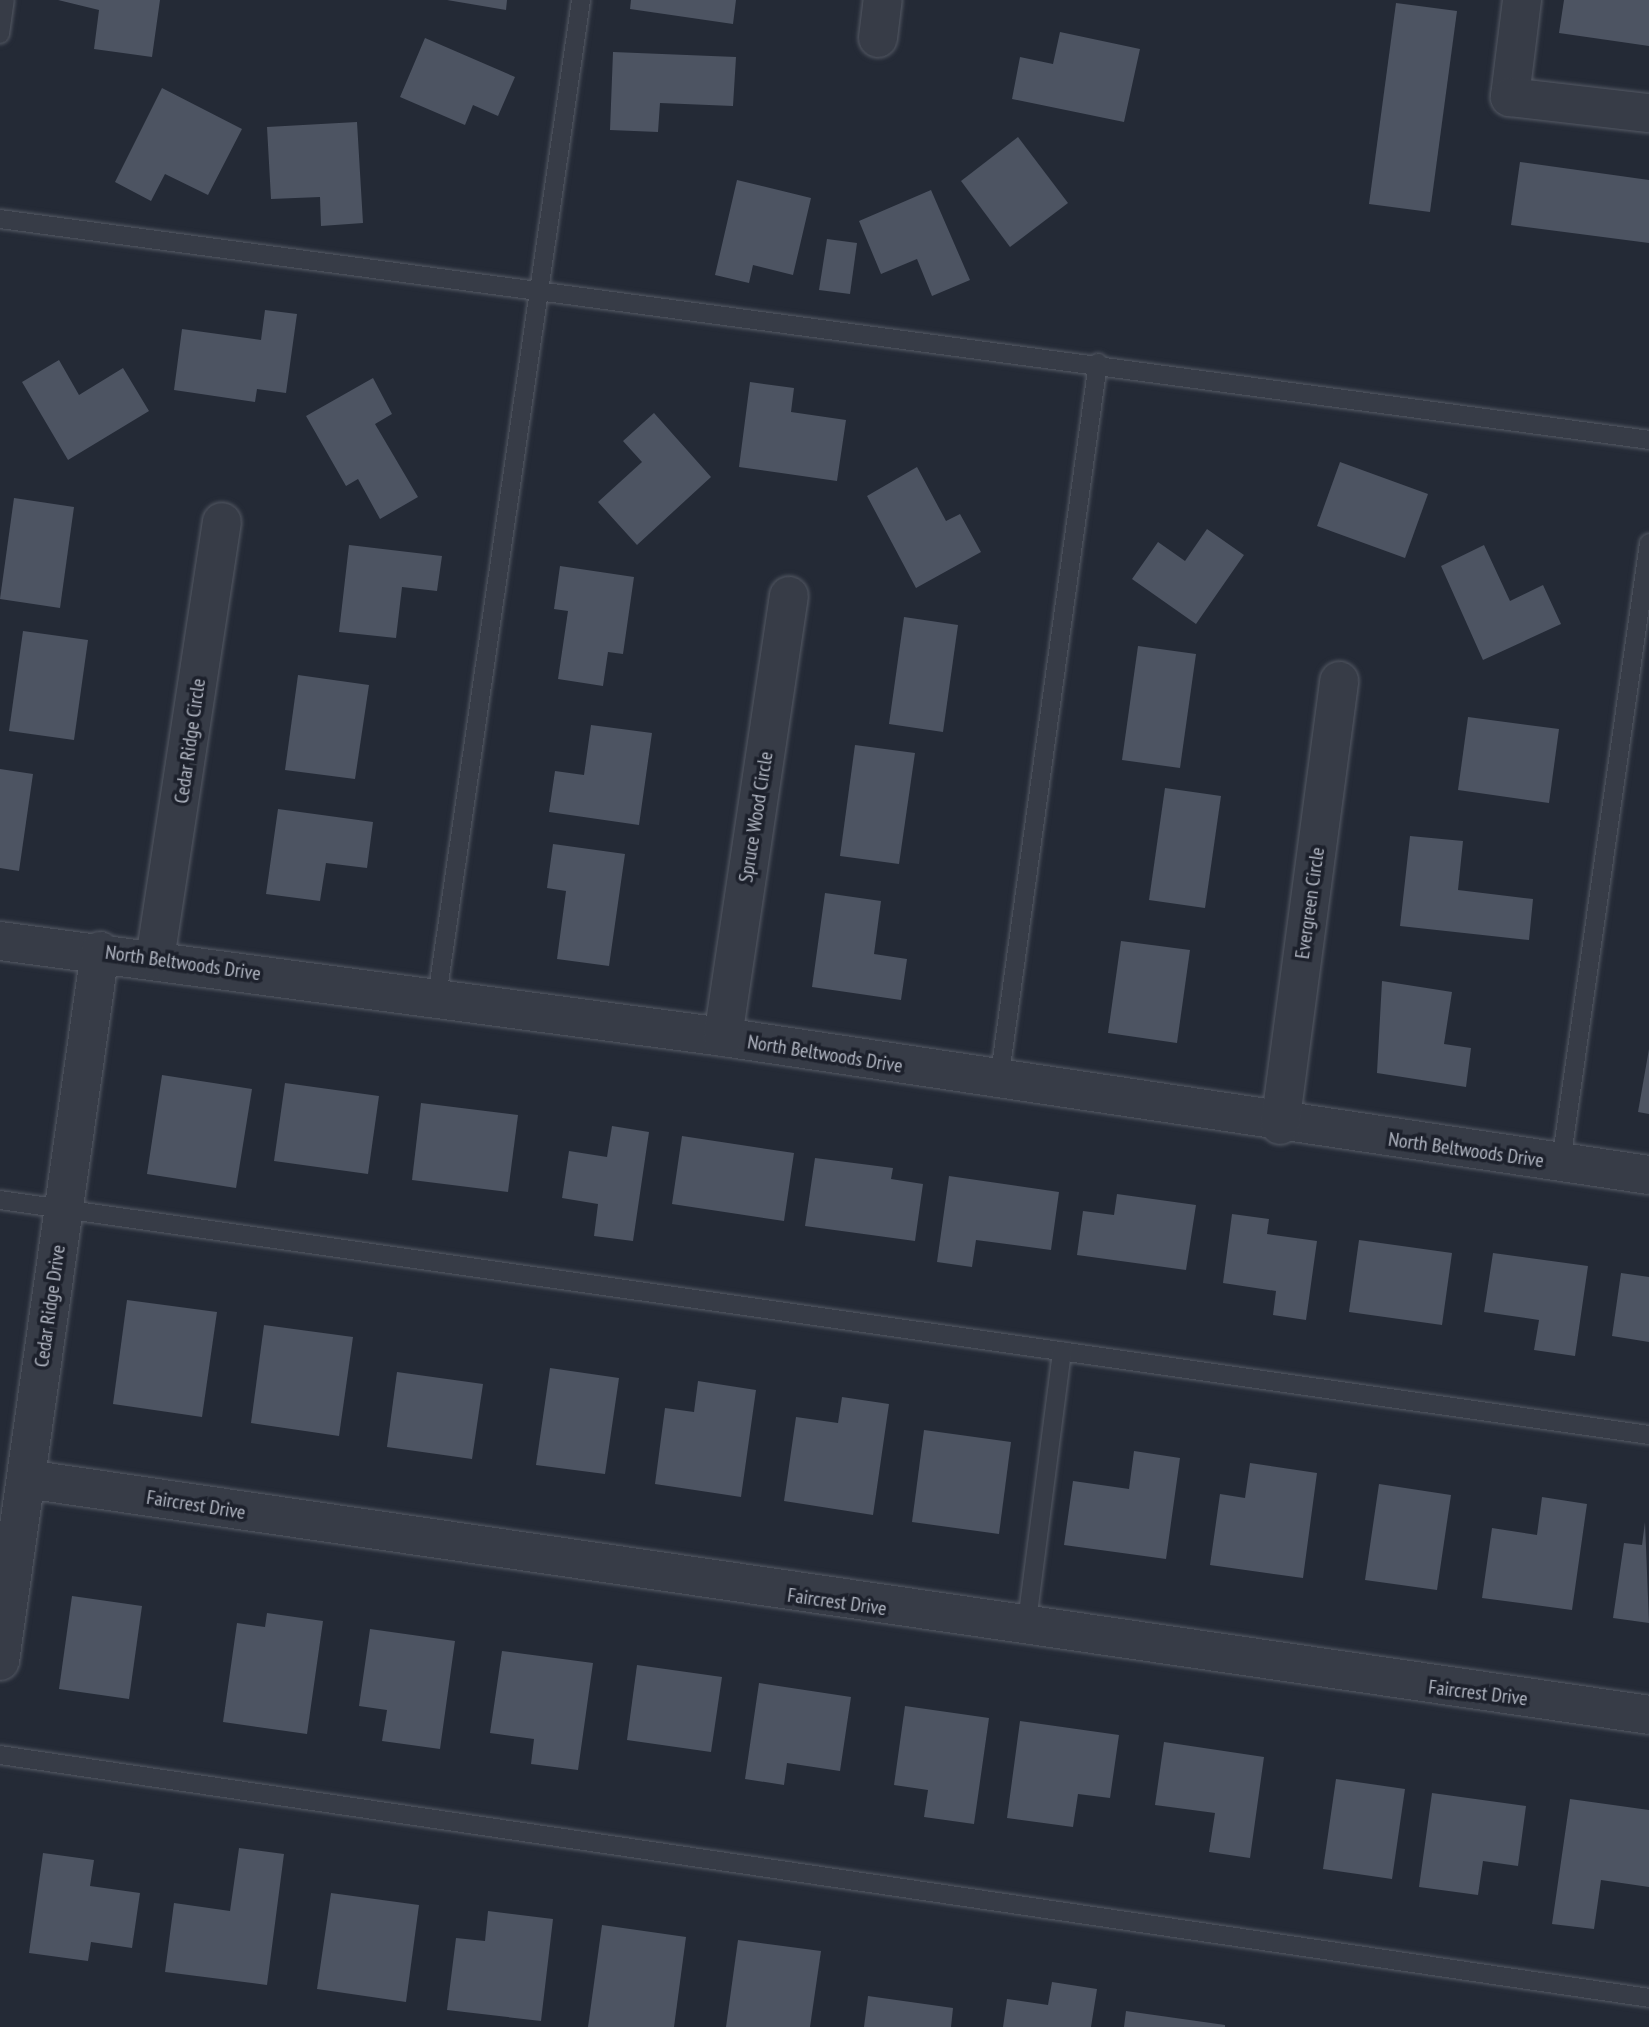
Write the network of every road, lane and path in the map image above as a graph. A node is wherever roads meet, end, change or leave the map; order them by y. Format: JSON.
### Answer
{"nodes":[{"id":1,"x":5,"y":0,"type":"edge"},
{"id":2,"x":581,"y":0,"type":"edge"},
{"id":3,"x":883,"y":0,"type":"edge"},
{"id":4,"x":1522,"y":0,"type":"edge"},
{"id":5,"x":0,"y":34,"type":"edge"},
{"id":6,"x":878,"y":38,"type":"dead end"},
{"id":7,"x":1649,"y":113,"type":"edge"},
{"id":8,"x":0,"y":219,"type":"edge"},
{"id":9,"x":537,"y":292,"type":"junction"},
{"id":10,"x":1098,"y":363,"type":"junction"},
{"id":11,"x":1649,"y":440,"type":"edge"},
{"id":12,"x":222,"y":522,"type":"dead end"},
{"id":13,"x":1649,"y":543,"type":"edge"},
{"id":14,"x":789,"y":596,"type":"dead end"},
{"id":15,"x":1339,"y":681,"type":"dead end"},
{"id":16,"x":0,"y":941,"type":"edge"},
{"id":17,"x":100,"y":951,"type":"junction"},
{"id":18,"x":155,"y":959,"type":"junction"},
{"id":19,"x":437,"y":997,"type":"junction"},
{"id":20,"x":723,"y":1037,"type":"junction"},
{"id":21,"x":999,"y":1082,"type":"junction"},
{"id":22,"x":1280,"y":1125,"type":"junction"},
{"id":23,"x":1561,"y":1162,"type":"junction"},
{"id":24,"x":1649,"y":1175,"type":"edge"},
{"id":25,"x":0,"y":1200,"type":"edge"},
{"id":26,"x":64,"y":1210,"type":"junction"},
{"id":27,"x":1062,"y":1351,"type":"junction"},
{"id":28,"x":1649,"y":1435,"type":"edge"},
{"id":29,"x":26,"y":1479,"type":"junction"},
{"id":30,"x":1026,"y":1629,"type":"junction"},
{"id":31,"x":0,"y":1661,"type":"edge"},
{"id":32,"x":1649,"y":1715,"type":"edge"},
{"id":33,"x":0,"y":1755,"type":"edge"},
{"id":34,"x":1649,"y":1998,"type":"edge"}],
"edges":[{"from":1,"to":5,"type":"lane"},
{"from":2,"to":9,"type":"lane"},
{"from":3,"to":6,"type":"street"},
{"from":4,"to":7,"type":"street"},
{"from":8,"to":9,"type":"lane"},
{"from":9,"to":10,"type":"lane"},
{"from":9,"to":19,"type":"lane"},
{"from":10,"to":11,"type":"lane"},
{"from":10,"to":21,"type":"lane"},
{"from":12,"to":18,"type":"street","name":"Cedar Ridge Circle"},
{"from":13,"to":23,"type":"lane"},
{"from":14,"to":20,"type":"street","name":"Spruce Wood Circle"},
{"from":15,"to":22,"type":"street","name":"Evergreen Circle"},
{"from":16,"to":17,"type":"street","name":"North Beltwoods Drive"},
{"from":17,"to":18,"type":"street","name":"North Beltwoods Drive"},
{"from":17,"to":26,"type":"street","name":"Cedar Ridge Drive"},
{"from":18,"to":19,"type":"street","name":"North Beltwoods Drive"},
{"from":19,"to":20,"type":"street","name":"North Beltwoods Drive"},
{"from":20,"to":21,"type":"street","name":"North Beltwoods Drive"},
{"from":21,"to":22,"type":"street","name":"North Beltwoods Drive"},
{"from":22,"to":23,"type":"street","name":"North Beltwoods Drive"},
{"from":23,"to":24,"type":"street","name":"North Beltwoods Drive"},
{"from":25,"to":26,"type":"lane"},
{"from":26,"to":27,"type":"lane"},
{"from":26,"to":29,"type":"street","name":"Cedar Ridge Drive"},
{"from":27,"to":28,"type":"lane"},
{"from":27,"to":30,"type":"lane"},
{"from":29,"to":30,"type":"street","name":"Faircrest Drive"},
{"from":29,"to":31,"type":"street","name":"Cedar Ridge Drive"},
{"from":30,"to":32,"type":"street","name":"Faircrest Drive"},
{"from":33,"to":34,"type":"lane"}]}
